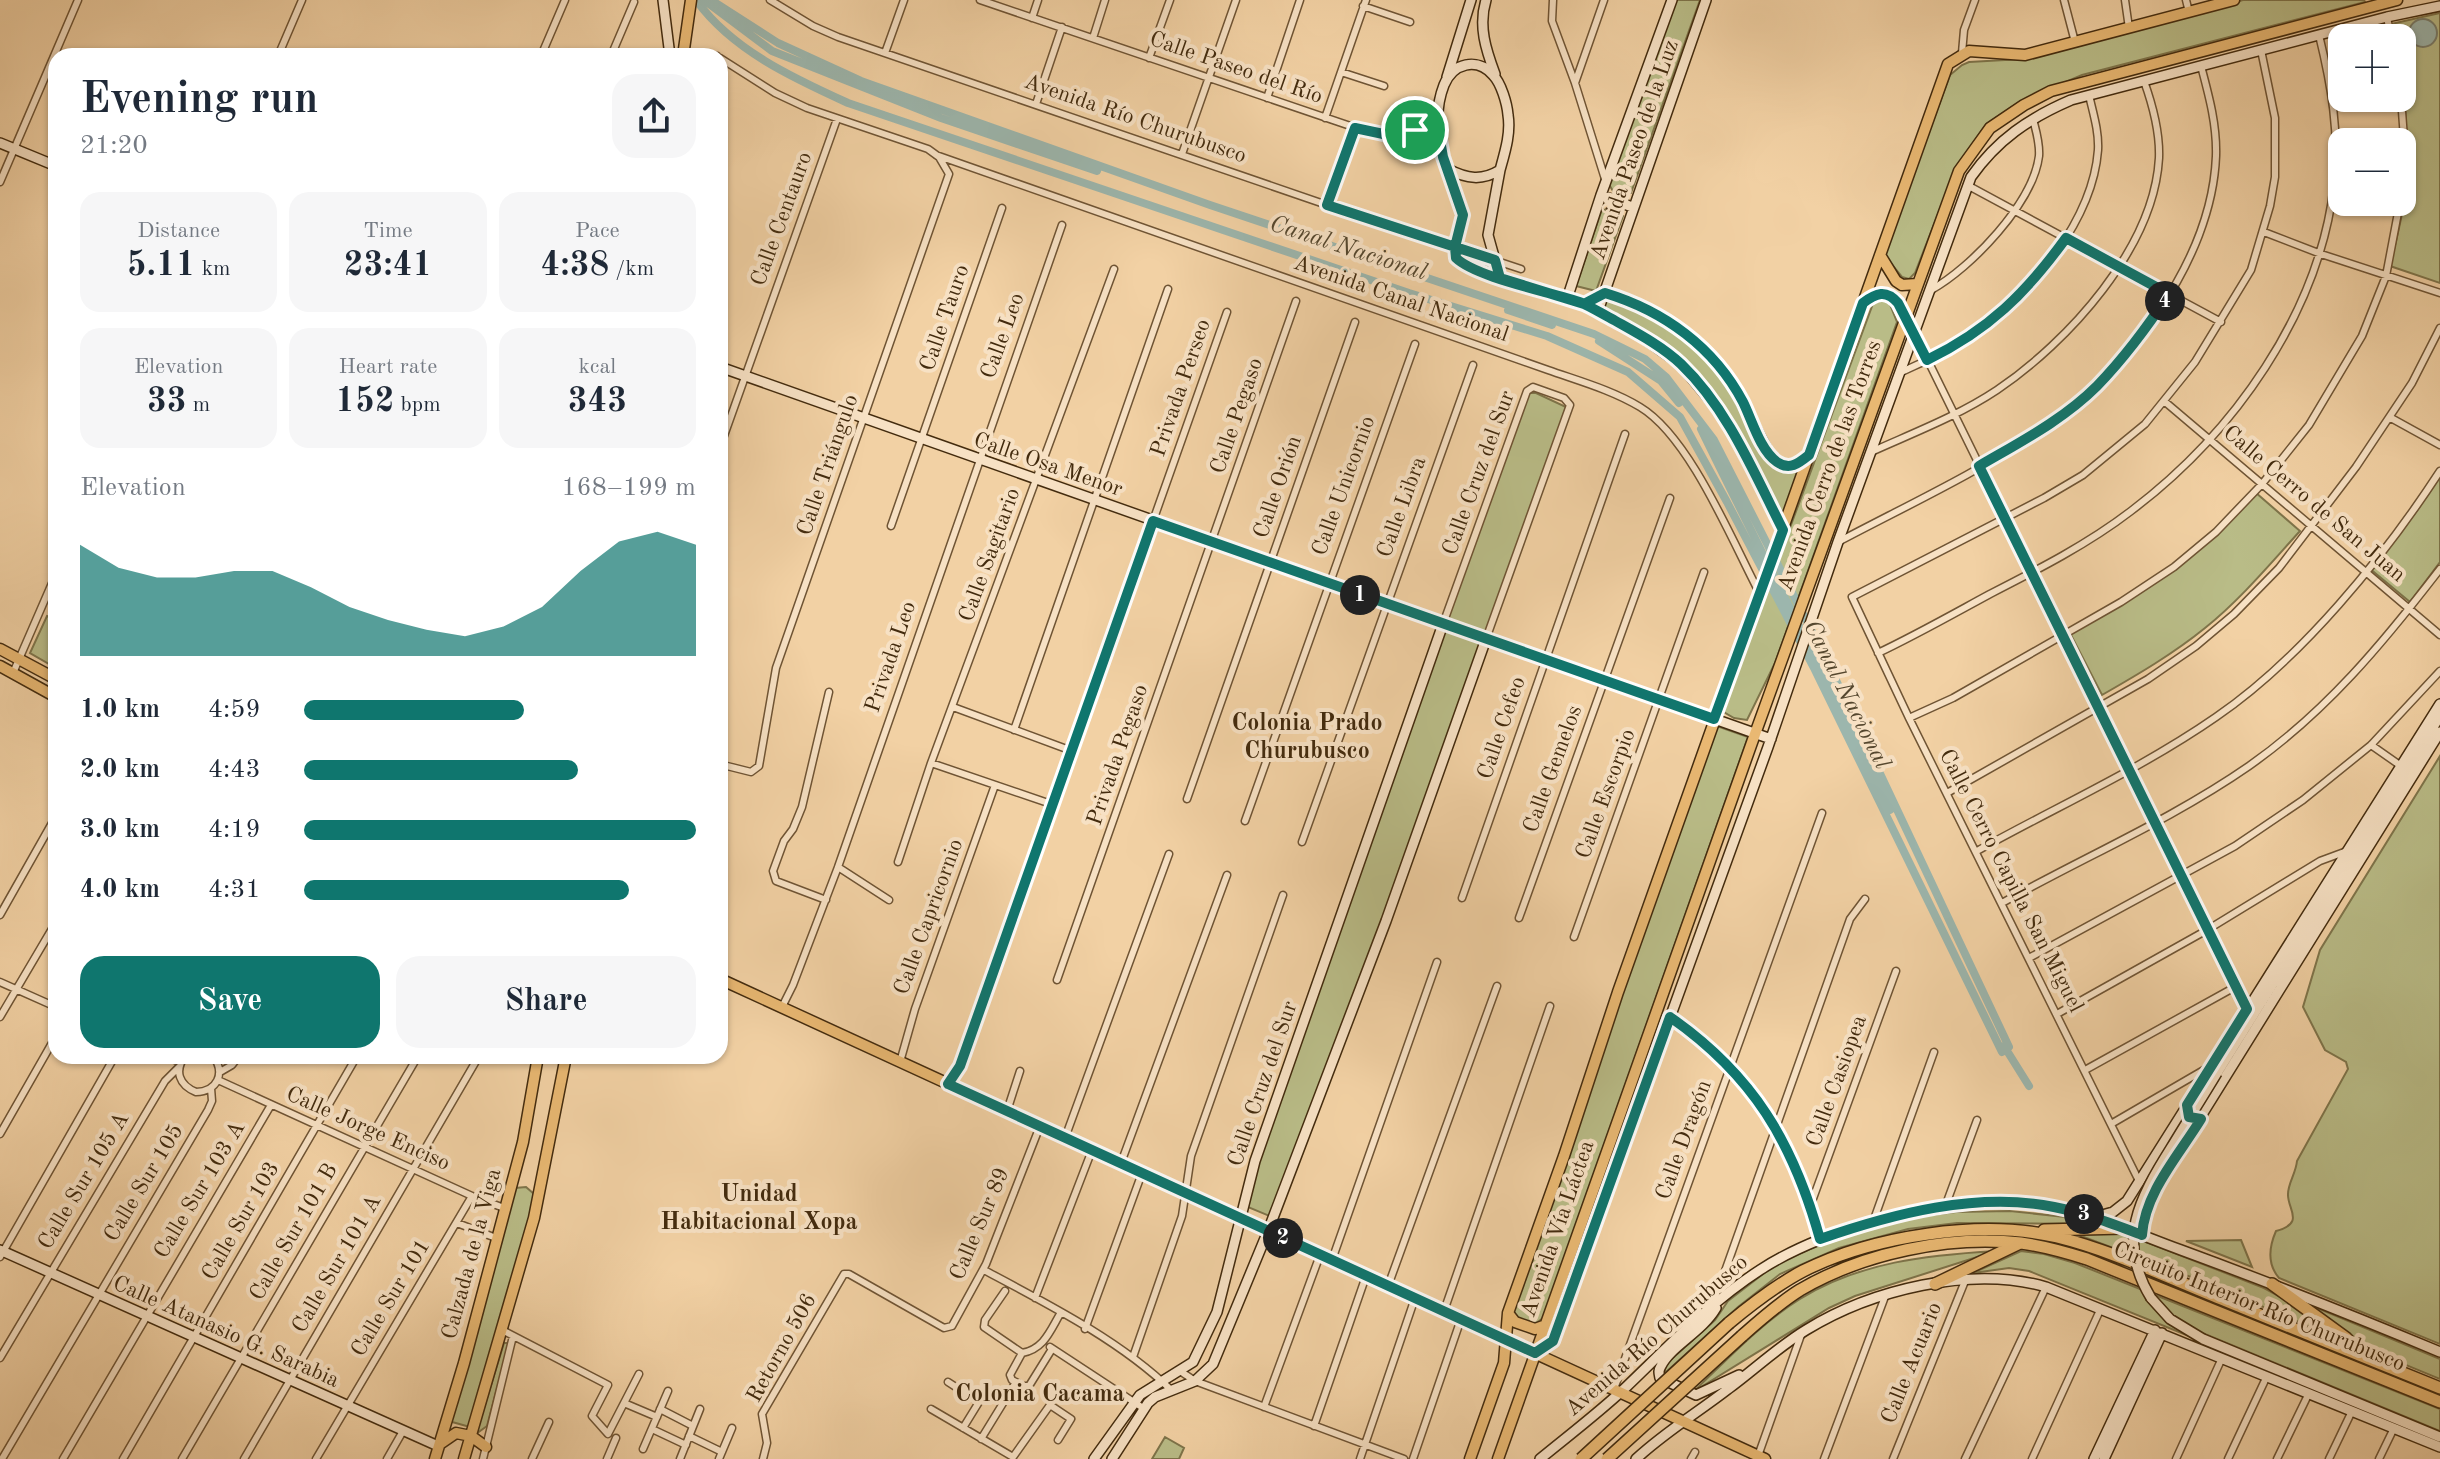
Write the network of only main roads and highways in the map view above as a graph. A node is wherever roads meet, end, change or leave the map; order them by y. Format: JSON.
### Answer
{"nodes":[{"id":1,"x":691,"y":0,"type":"edge"},
{"id":2,"x":2234,"y":0,"type":"edge"},
{"id":3,"x":2397,"y":0,"type":"edge"},
{"id":4,"x":2383,"y":2,"type":"edge"},
{"id":5,"x":684,"y":48,"type":"edge"},
{"id":6,"x":1880,"y":255,"type":"junction"},
{"id":7,"x":1917,"y":284,"type":"junction"},
{"id":8,"x":1863,"y":303,"type":"junction"},
{"id":9,"x":1905,"y":315,"type":"junction"},
{"id":10,"x":1761,"y":590,"type":"joint"},
{"id":11,"x":1789,"y":641,"type":"joint"},
{"id":12,"x":0,"y":649,"type":"edge"},
{"id":13,"x":0,"y":666,"type":"edge"},
{"id":14,"x":48,"y":674,"type":"edge"},
{"id":15,"x":48,"y":692,"type":"edge"},
{"id":16,"x":728,"y":983,"type":"edge"},
{"id":17,"x":537,"y":1064,"type":"edge"},
{"id":18,"x":565,"y":1064,"type":"edge"},
{"id":19,"x":2123,"y":1228,"type":"road end"},
{"id":20,"x":2023,"y":1237,"type":"junction"},
{"id":21,"x":1935,"y":1284,"type":"road end"},
{"id":22,"x":2272,"y":1284,"type":"road end"},
{"id":23,"x":1508,"y":1313,"type":"junction"},
{"id":24,"x":1546,"y":1325,"type":"junction"},
{"id":25,"x":1504,"y":1339,"type":"junction"},
{"id":26,"x":1535,"y":1353,"type":"junction"},
{"id":27,"x":2366,"y":1357,"type":"junction"},
{"id":28,"x":2440,"y":1388,"type":"edge"},
{"id":29,"x":2440,"y":1402,"type":"edge"},
{"id":30,"x":471,"y":1436,"type":"junction"},
{"id":31,"x":438,"y":1446,"type":"junction"},
{"id":32,"x":484,"y":1453,"type":"edge"},
{"id":33,"x":1762,"y":1457,"type":"edge"},
{"id":34,"x":435,"y":1459,"type":"edge"},
{"id":35,"x":464,"y":1459,"type":"edge"},
{"id":36,"x":1470,"y":1459,"type":"edge"},
{"id":37,"x":1498,"y":1459,"type":"edge"},
{"id":38,"x":1581,"y":1459,"type":"edge"},
{"id":39,"x":1607,"y":1459,"type":"edge"}],
"edges":[{"from":1,"to":5,"type":"main road"},
{"from":2,"to":6,"type":"main road","name":"Avenida Cerro de las Torres"},
{"from":3,"to":4,"type":"main road","name":"Avenida Cerro de las Torres"},
{"from":4,"to":7,"type":"main road","name":"Avenida Cerro de las Torres"},
{"from":6,"to":7,"type":"main road"},
{"from":6,"to":8,"type":"main road","name":"Avenida Cerro de las Torres"},
{"from":7,"to":9,"type":"main road","name":"Avenida Cerro de las Torres"},
{"from":8,"to":9,"type":"main road"},
{"from":8,"to":10,"type":"main road","name":"Avenida Cerro de las Torres"},
{"from":9,"to":11,"type":"main road","name":"Avenida Cerro de las Torres"},
{"from":10,"to":23,"type":"main road","name":"Avenida Vía Láctea"},
{"from":11,"to":24,"type":"main road","name":"Avenida Vía Láctea"},
{"from":12,"to":14,"type":"main road"},
{"from":13,"to":15,"type":"main road"},
{"from":16,"to":25,"type":"main road"},
{"from":17,"to":31,"type":"main road","name":"Calzada de la Viga"},
{"from":18,"to":30,"type":"main road"},
{"from":19,"to":20,"type":"highway"},
{"from":20,"to":21,"type":"highway"},
{"from":20,"to":27,"type":"highway","name":"Circuito Interior Río Churubusco"},
{"from":20,"to":29,"type":"highway","name":"Circuito Interior Río Churubusco"},
{"from":20,"to":38,"type":"highway","name":"Circuito Interior Río Churubusco","bridge":true},
{"from":20,"to":39,"type":"highway","name":"Circuito Interior Río Churubusco","bridge":true},
{"from":22,"to":27,"type":"highway"},
{"from":23,"to":24,"type":"main road"},
{"from":23,"to":25,"type":"main road","name":"Avenida Vía Láctea"},
{"from":24,"to":26,"type":"main road","name":"Avenida Vía Láctea"},
{"from":25,"to":26,"type":"main road"},
{"from":25,"to":36,"type":"main road","name":"Avenida Vía Láctea"},
{"from":26,"to":33,"type":"main road"},
{"from":26,"to":37,"type":"main road"},
{"from":27,"to":28,"type":"highway","name":"Circuito Interior Río Churubusco"},
{"from":30,"to":31,"type":"main road"},
{"from":30,"to":32,"type":"main road"},
{"from":30,"to":35,"type":"main road"},
{"from":31,"to":34,"type":"main road","name":"Calzada de la Viga"}]}
